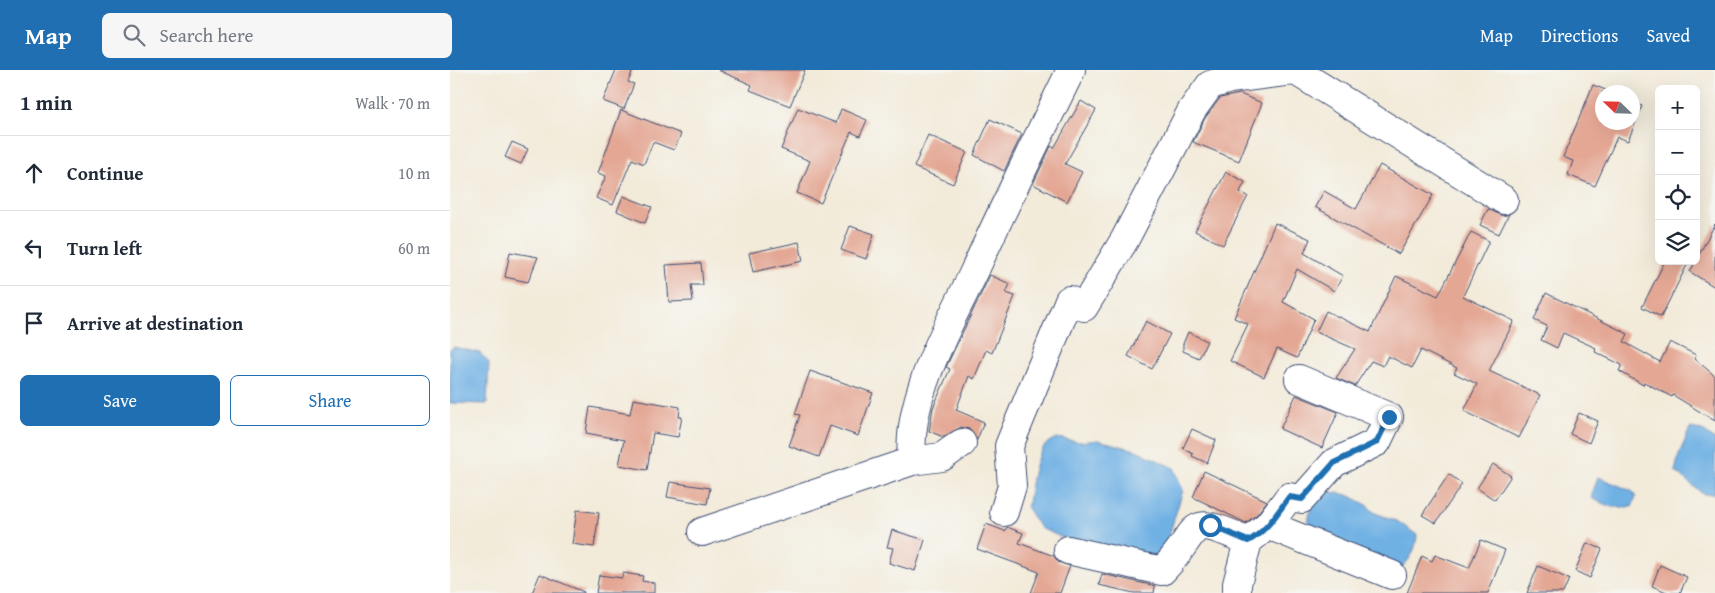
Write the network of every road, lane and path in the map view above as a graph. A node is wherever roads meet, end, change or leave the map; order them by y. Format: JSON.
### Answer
{"nodes":[{"id":1,"x":1071,"y":70,"type":"edge"},
{"id":2,"x":1294,"y":71,"type":"edge"},
{"id":3,"x":1504,"y":200,"type":"dead end"},
{"id":4,"x":1299,"y":379,"type":"dead end"},
{"id":5,"x":962,"y":443,"type":"dead end"},
{"id":6,"x":912,"y":461,"type":"junction"},
{"id":7,"x":1004,"y":512,"type":"dead end"},
{"id":8,"x":702,"y":532,"type":"dead end"},
{"id":9,"x":1258,"y":533,"type":"junction"},
{"id":10,"x":1068,"y":550,"type":"dead end"},
{"id":11,"x":1392,"y":575,"type":"dead end"},
{"id":12,"x":1238,"y":593,"type":"edge"}],
"edges":[{"from":1,"to":6,"type":"street"},
{"from":2,"to":3,"type":"street"},
{"from":2,"to":7,"type":"street"},
{"from":4,"to":9,"type":"street"},
{"from":5,"to":6,"type":"street"},
{"from":6,"to":8,"type":"street"},
{"from":9,"to":10,"type":"street"},
{"from":9,"to":11,"type":"street"},
{"from":9,"to":12,"type":"street"}]}
